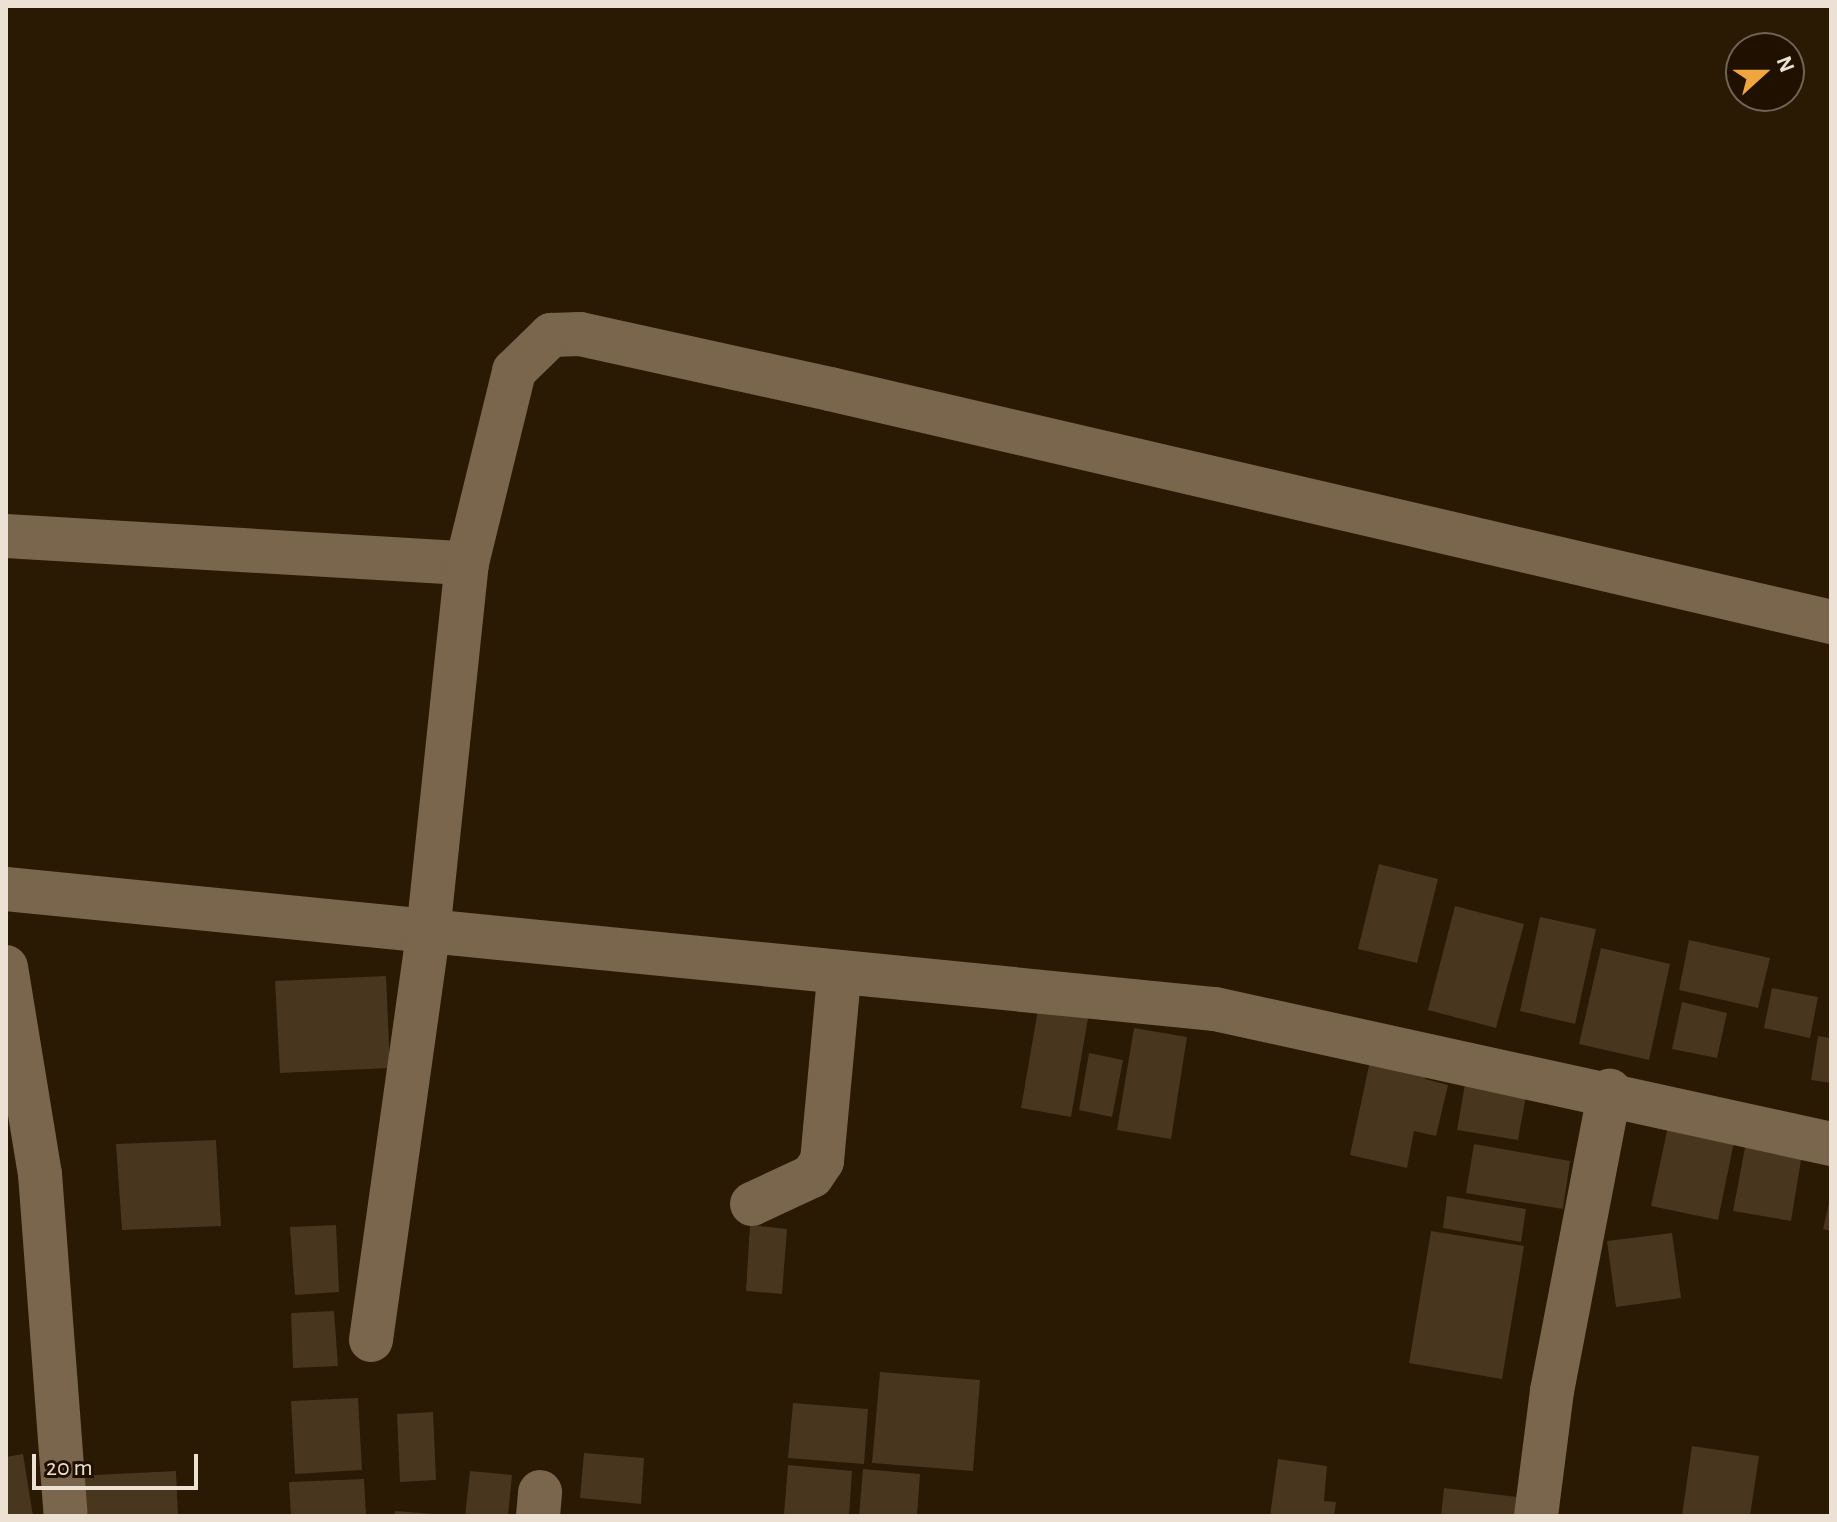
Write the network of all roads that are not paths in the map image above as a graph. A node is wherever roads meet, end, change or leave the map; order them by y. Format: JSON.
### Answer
{"nodes":[{"id":1,"x":6,"y":536,"type":"edge"},
{"id":2,"x":467,"y":563,"type":"junction"},
{"id":3,"x":1831,"y":622,"type":"edge"},
{"id":4,"x":6,"y":889,"type":"edge"},
{"id":5,"x":428,"y":933,"type":"junction"},
{"id":6,"x":6,"y":967,"type":"edge"},
{"id":7,"x":839,"y":977,"type":"junction"},
{"id":8,"x":1610,"y":1091,"type":"junction"},
{"id":9,"x":1831,"y":1144,"type":"edge"},
{"id":10,"x":23,"y":1177,"type":"edge"},
{"id":11,"x":752,"y":1204,"type":"dead end"},
{"id":12,"x":371,"y":1340,"type":"dead end"},
{"id":13,"x":66,"y":1516,"type":"edge"},
{"id":14,"x":1536,"y":1516,"type":"edge"}],
"edges":[{"from":1,"to":2,"type":"street"},
{"from":2,"to":3,"type":"street"},
{"from":2,"to":5,"type":"street"},
{"from":4,"to":5,"type":"street"},
{"from":5,"to":7,"type":"street"},
{"from":5,"to":12,"type":"street"},
{"from":6,"to":10,"type":"street"},
{"from":7,"to":8,"type":"street"},
{"from":7,"to":11,"type":"street"},
{"from":8,"to":9,"type":"street"},
{"from":8,"to":14,"type":"street"},
{"from":10,"to":13,"type":"street"}]}
